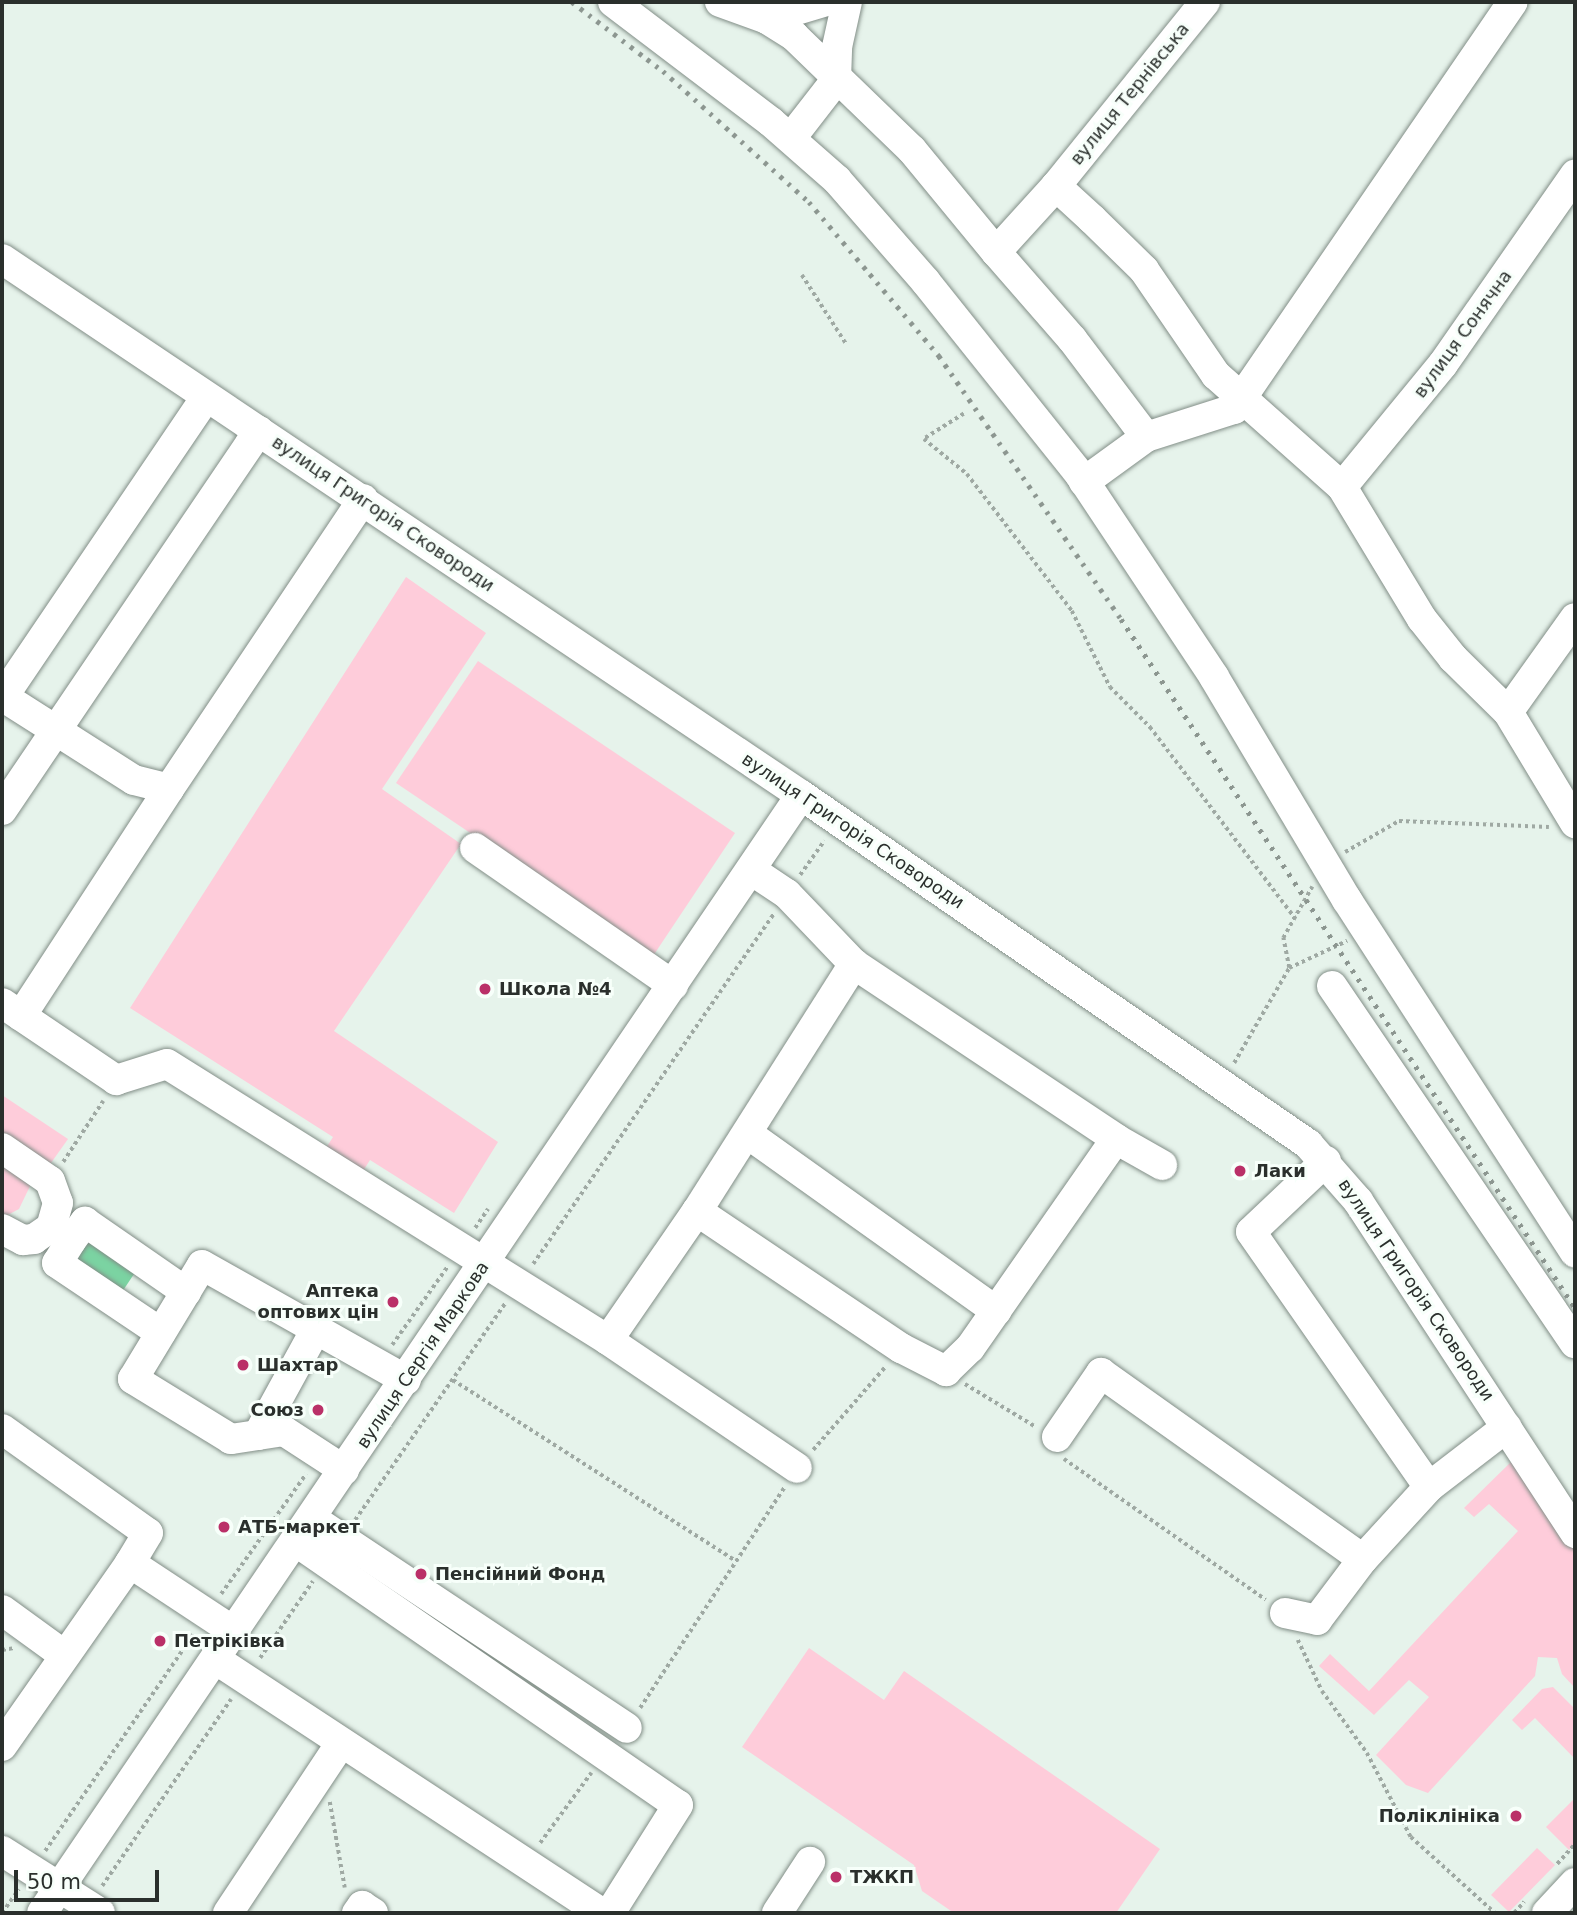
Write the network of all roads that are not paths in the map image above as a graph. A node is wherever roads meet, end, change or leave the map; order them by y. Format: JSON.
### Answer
{"nodes":[{"id":1,"x":613,"y":2,"type":"edge"},
{"id":2,"x":720,"y":2,"type":"edge"},
{"id":3,"x":823,"y":2,"type":"edge"},
{"id":4,"x":847,"y":2,"type":"edge"},
{"id":5,"x":1205,"y":2,"type":"edge"},
{"id":6,"x":1513,"y":2,"type":"edge"},
{"id":7,"x":767,"y":19,"type":"junction"},
{"id":8,"x":836,"y":80,"type":"junction"},
{"id":9,"x":791,"y":138,"type":"junction"},
{"id":10,"x":1575,"y":175,"type":"edge"},
{"id":11,"x":1056,"y":186,"type":"junction"},
{"id":12,"x":996,"y":252,"type":"junction"},
{"id":13,"x":2,"y":259,"type":"edge"},
{"id":14,"x":206,"y":397,"type":"junction"},
{"id":15,"x":1241,"y":401,"type":"junction"},
{"id":16,"x":259,"y":431,"type":"junction"},
{"id":17,"x":1146,"y":437,"type":"junction"},
{"id":18,"x":1084,"y":482,"type":"junction"},
{"id":19,"x":1342,"y":487,"type":"junction"},
{"id":20,"x":363,"y":499,"type":"junction"},
{"id":21,"x":1575,"y":618,"type":"edge"},
{"id":22,"x":2,"y":697,"type":"edge"},
{"id":23,"x":1508,"y":712,"type":"junction"},
{"id":24,"x":55,"y":731,"type":"junction"},
{"id":25,"x":169,"y":789,"type":"junction"},
{"id":26,"x":801,"y":795,"type":"junction"},
{"id":27,"x":2,"y":810,"type":"edge"},
{"id":28,"x":1568,"y":825,"type":"edge"},
{"id":29,"x":475,"y":848,"type":"dead end"},
{"id":30,"x":751,"y":870,"type":"junction"},
{"id":31,"x":854,"y":964,"type":"junction"},
{"id":32,"x":673,"y":985,"type":"junction"},
{"id":33,"x":1332,"y":986,"type":"dead end"},
{"id":34,"x":11,"y":1009,"type":"edge"},
{"id":35,"x":748,"y":1134,"type":"junction"},
{"id":36,"x":1115,"y":1139,"type":"junction"},
{"id":37,"x":2,"y":1148,"type":"edge"},
{"id":38,"x":1326,"y":1161,"type":"junction"},
{"id":39,"x":1162,"y":1166,"type":"dead end"},
{"id":40,"x":697,"y":1211,"type":"junction"},
{"id":41,"x":2,"y":1229,"type":"edge"},
{"id":42,"x":61,"y":1234,"type":"junction"},
{"id":43,"x":1575,"y":1253,"type":"edge"},
{"id":44,"x":473,"y":1255,"type":"junction"},
{"id":45,"x":186,"y":1292,"type":"junction"},
{"id":46,"x":996,"y":1311,"type":"junction"},
{"id":47,"x":316,"y":1329,"type":"junction"},
{"id":48,"x":161,"y":1333,"type":"junction"},
{"id":49,"x":608,"y":1340,"type":"junction"},
{"id":50,"x":1575,"y":1343,"type":"edge"},
{"id":51,"x":406,"y":1380,"type":"junction"},
{"id":52,"x":1507,"y":1427,"type":"junction"},
{"id":53,"x":2,"y":1429,"type":"edge"},
{"id":54,"x":258,"y":1435,"type":"junction"},
{"id":55,"x":1057,"y":1437,"type":"road end"},
{"id":56,"x":332,"y":1462,"type":"junction"},
{"id":57,"x":797,"y":1468,"type":"road end"},
{"id":58,"x":1429,"y":1487,"type":"junction"},
{"id":59,"x":303,"y":1530,"type":"junction"},
{"id":60,"x":1575,"y":1533,"type":"edge"},
{"id":61,"x":1363,"y":1559,"type":"junction"},
{"id":62,"x":130,"y":1563,"type":"junction"},
{"id":63,"x":2,"y":1610,"type":"edge"},
{"id":64,"x":1285,"y":1613,"type":"road end"},
{"id":65,"x":233,"y":1631,"type":"junction"},
{"id":66,"x":65,"y":1655,"type":"junction"},
{"id":67,"x":215,"y":1659,"type":"junction"},
{"id":68,"x":627,"y":1728,"type":"road end"},
{"id":69,"x":341,"y":1743,"type":"junction"},
{"id":70,"x":2,"y":1746,"type":"edge"},
{"id":71,"x":2,"y":1851,"type":"edge"},
{"id":72,"x":810,"y":1863,"type":"dead end"},
{"id":73,"x":1575,"y":1882,"type":"edge"},
{"id":74,"x":58,"y":1888,"type":"junction"},
{"id":75,"x":94,"y":1910,"type":"edge"},
{"id":76,"x":42,"y":1913,"type":"edge"},
{"id":77,"x":228,"y":1913,"type":"edge"},
{"id":78,"x":602,"y":1913,"type":"edge"},
{"id":79,"x":610,"y":1913,"type":"edge"},
{"id":80,"x":778,"y":1913,"type":"edge"},
{"id":81,"x":1547,"y":1913,"type":"edge"}],
"edges":[{"from":1,"to":9,"type":"street"},
{"from":2,"to":7,"type":"street"},
{"from":3,"to":7,"type":"street"},
{"from":4,"to":8,"type":"street"},
{"from":5,"to":11,"type":"street","name":"вулиця Тернівська"},
{"from":6,"to":15,"type":"street"},
{"from":7,"to":8,"type":"street"},
{"from":8,"to":9,"type":"street"},
{"from":8,"to":12,"type":"street"},
{"from":9,"to":18,"type":"street"},
{"from":10,"to":19,"type":"street","name":"вулиця Сонячна"},
{"from":11,"to":12,"type":"street","name":"вулиця Тернівська"},
{"from":11,"to":15,"type":"street"},
{"from":12,"to":17,"type":"street"},
{"from":13,"to":14,"type":"street","name":"вулиця Григорія Сковороди"},
{"from":14,"to":16,"type":"street","name":"вулиця Григорія Сковороди"},
{"from":14,"to":22,"type":"street"},
{"from":15,"to":17,"type":"street"},
{"from":15,"to":19,"type":"street"},
{"from":16,"to":20,"type":"street","name":"вулиця Григорія Сковороди"},
{"from":16,"to":24,"type":"street"},
{"from":17,"to":18,"type":"street"},
{"from":18,"to":43,"type":"street"},
{"from":19,"to":23,"type":"street"},
{"from":20,"to":25,"type":"street"},
{"from":20,"to":26,"type":"street","name":"вулиця Григорія Сковороди"},
{"from":21,"to":23,"type":"street"},
{"from":22,"to":24,"type":"street"},
{"from":23,"to":28,"type":"street"},
{"from":24,"to":25,"type":"street"},
{"from":24,"to":27,"type":"street"},
{"from":25,"to":34,"type":"street"},
{"from":26,"to":30,"type":"street","name":"вулиця Сергія Маркова"},
{"from":26,"to":38,"type":"street","name":"вулиця Григорія Сковороди"},
{"from":29,"to":32,"type":"street"},
{"from":30,"to":31,"type":"street"},
{"from":30,"to":32,"type":"street","name":"вулиця Сергія Маркова"},
{"from":31,"to":35,"type":"street"},
{"from":31,"to":36,"type":"street"},
{"from":32,"to":44,"type":"street","name":"вулиця Сергія Маркова"},
{"from":33,"to":50,"type":"street"},
{"from":34,"to":44,"type":"street"},
{"from":35,"to":40,"type":"street"},
{"from":35,"to":46,"type":"street"},
{"from":36,"to":39,"type":"street"},
{"from":36,"to":46,"type":"street"},
{"from":37,"to":42,"type":"street"},
{"from":38,"to":52,"type":"street","name":"вулиця Григорія Сковороди"},
{"from":38,"to":58,"type":"street"},
{"from":40,"to":46,"type":"street"},
{"from":40,"to":49,"type":"street"},
{"from":41,"to":42,"type":"street"},
{"from":42,"to":45,"type":"street"},
{"from":42,"to":48,"type":"street"},
{"from":44,"to":49,"type":"street"},
{"from":44,"to":51,"type":"street","name":"вулиця Сергія Маркова"},
{"from":45,"to":47,"type":"street"},
{"from":45,"to":48,"type":"street"},
{"from":47,"to":51,"type":"street"},
{"from":47,"to":54,"type":"street"},
{"from":48,"to":54,"type":"street"},
{"from":49,"to":57,"type":"street"},
{"from":51,"to":56,"type":"street","name":"вулиця Сергія Маркова"},
{"from":52,"to":58,"type":"street"},
{"from":52,"to":60,"type":"street","name":"вулиця Григорія Сковороди"},
{"from":53,"to":62,"type":"street"},
{"from":54,"to":56,"type":"street"},
{"from":55,"to":61,"type":"street"},
{"from":56,"to":59,"type":"street","name":"вулиця Сергія Маркова"},
{"from":58,"to":61,"type":"street"},
{"from":59,"to":65,"type":"street","name":"вулиця Сергія Маркова"},
{"from":59,"to":68,"type":"street"},
{"from":59,"to":79,"type":"street"},
{"from":61,"to":64,"type":"street"},
{"from":62,"to":65,"type":"street"},
{"from":62,"to":66,"type":"street"},
{"from":63,"to":66,"type":"street"},
{"from":65,"to":67,"type":"street","name":"вулиця Сергія Маркова"},
{"from":66,"to":70,"type":"street"},
{"from":67,"to":69,"type":"street"},
{"from":67,"to":74,"type":"street","name":"вулиця Сергія Маркова"},
{"from":69,"to":77,"type":"street"},
{"from":69,"to":78,"type":"street"},
{"from":71,"to":74,"type":"street"},
{"from":72,"to":80,"type":"street"},
{"from":73,"to":81,"type":"street"},
{"from":74,"to":75,"type":"street"},
{"from":74,"to":76,"type":"street","name":"вулиця Сергія Маркова"}]}
